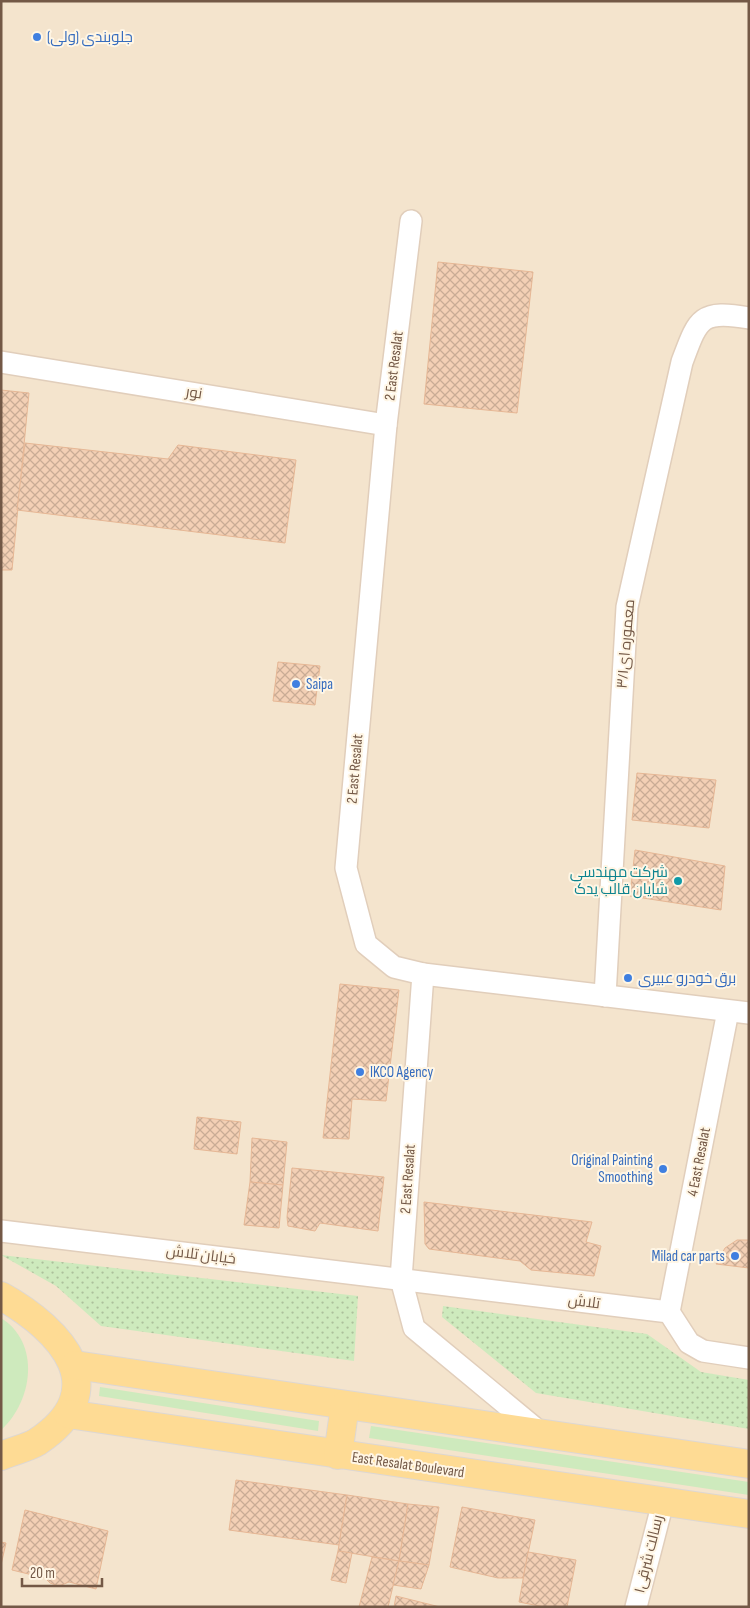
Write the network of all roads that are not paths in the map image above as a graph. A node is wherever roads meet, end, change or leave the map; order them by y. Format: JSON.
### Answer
{"nodes":[{"id":1,"x":411,"y":221,"type":"dead end"},
{"id":2,"x":749,"y":318,"type":"edge"},
{"id":3,"x":1,"y":362,"type":"edge"},
{"id":4,"x":386,"y":425,"type":"junction"},
{"id":5,"x":423,"y":974,"type":"junction"},
{"id":6,"x":605,"y":996,"type":"junction"},
{"id":7,"x":739,"y":1012,"type":"edge"},
{"id":8,"x":1,"y":1231,"type":"edge"},
{"id":9,"x":401,"y":1279,"type":"junction"},
{"id":10,"x":1,"y":1296,"type":"edge"},
{"id":11,"x":669,"y":1312,"type":"junction"},
{"id":12,"x":749,"y":1358,"type":"edge"},
{"id":13,"x":75,"y":1365,"type":"junction"},
{"id":14,"x":344,"y":1405,"type":"junction"},
{"id":15,"x":68,"y":1414,"type":"junction"},
{"id":16,"x":542,"y":1434,"type":"junction"},
{"id":17,"x":338,"y":1455,"type":"junction"},
{"id":18,"x":1,"y":1456,"type":"edge"},
{"id":19,"x":749,"y":1464,"type":"edge"},
{"id":20,"x":663,"y":1502,"type":"junction"},
{"id":21,"x":749,"y":1514,"type":"edge"},
{"id":22,"x":636,"y":1607,"type":"edge"}],
"edges":[{"from":1,"to":4,"type":"street","name":"2 East Resalat"},
{"from":2,"to":6,"type":"street","name":"معموره ای۳/۱"},
{"from":3,"to":4,"type":"street","name":"نور"},
{"from":4,"to":5,"type":"street","name":"2 East Resalat"},
{"from":5,"to":6,"type":"street"},
{"from":5,"to":9,"type":"street","name":"2 East Resalat"},
{"from":6,"to":7,"type":"street"},
{"from":7,"to":11,"type":"street","name":"4 East Resalat"},
{"from":8,"to":9,"type":"street","name":"خیابان تلاش"},
{"from":9,"to":11,"type":"street","name":"تلاش"},
{"from":9,"to":16,"type":"street","name":"2 East Resalat"},
{"from":10,"to":13,"type":"main road"},
{"from":11,"to":12,"type":"street"},
{"from":13,"to":14,"type":"main road"},
{"from":13,"to":15,"type":"main road"},
{"from":14,"to":16,"type":"main road"},
{"from":14,"to":17,"type":"main road"},
{"from":15,"to":17,"type":"main road","name":"East Resalat Boulevard"},
{"from":15,"to":18,"type":"main road"},
{"from":16,"to":19,"type":"main road"},
{"from":17,"to":20,"type":"main road","name":"East Resalat Boulevard"},
{"from":20,"to":21,"type":"main road","name":"East Resalat Boulevard"},
{"from":20,"to":22,"type":"street","name":"رسالت شرقی۱"}]}
